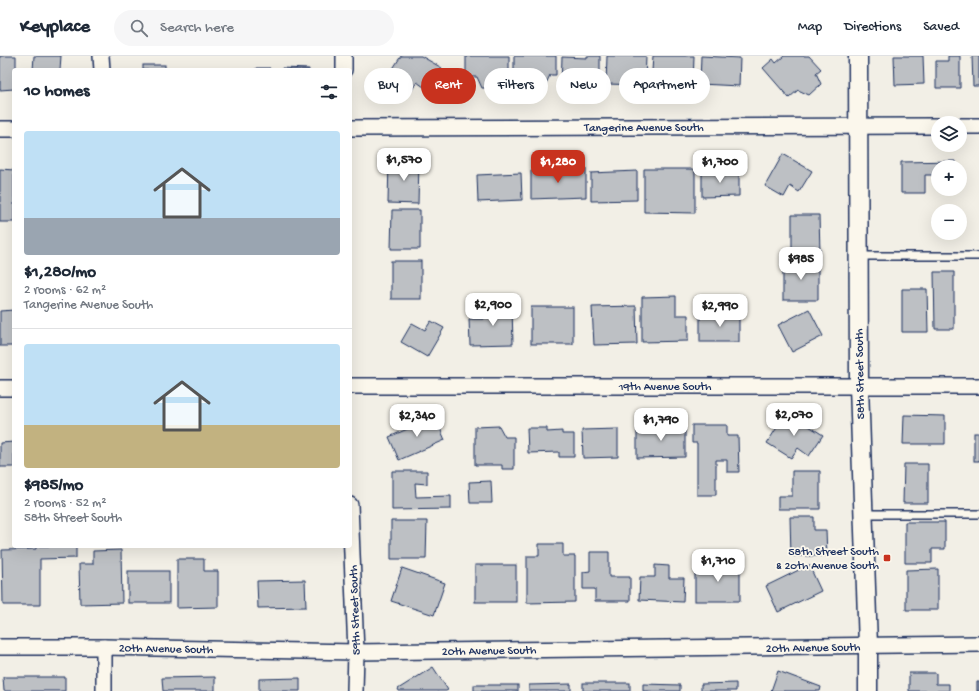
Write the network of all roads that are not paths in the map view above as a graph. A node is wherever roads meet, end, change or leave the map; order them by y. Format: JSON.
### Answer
{"nodes":[{"id":1,"x":102,"y":56,"type":"edge"},
{"id":2,"x":344,"y":56,"type":"edge"},
{"id":3,"x":858,"y":56,"type":"edge"},
{"id":4,"x":102,"y":68,"type":"edge"},
{"id":5,"x":344,"y":68,"type":"edge"},
{"id":6,"x":858,"y":126,"type":"junction"},
{"id":7,"x":931,"y":126,"type":"edge"},
{"id":8,"x":967,"y":126,"type":"edge"},
{"id":9,"x":979,"y":126,"type":"edge"},
{"id":10,"x":352,"y":128,"type":"edge"},
{"id":11,"x":0,"y":129,"type":"edge"},
{"id":12,"x":12,"y":129,"type":"edge"},
{"id":13,"x":858,"y":256,"type":"junction"},
{"id":14,"x":979,"y":256,"type":"edge"},
{"id":15,"x":352,"y":386,"type":"edge"},
{"id":16,"x":859,"y":386,"type":"junction"},
{"id":17,"x":979,"y":386,"type":"edge"},
{"id":18,"x":0,"y":388,"type":"edge"},
{"id":19,"x":12,"y":388,"type":"edge"},
{"id":20,"x":863,"y":514,"type":"junction"},
{"id":21,"x":979,"y":514,"type":"edge"},
{"id":22,"x":352,"y":548,"type":"edge"},
{"id":23,"x":979,"y":644,"type":"edge"},
{"id":24,"x":868,"y":646,"type":"junction"},
{"id":25,"x":0,"y":647,"type":"edge"},
{"id":26,"x":104,"y":647,"type":"junction"},
{"id":27,"x":356,"y":652,"type":"junction"},
{"id":28,"x":104,"y":691,"type":"edge"},
{"id":29,"x":355,"y":691,"type":"edge"},
{"id":30,"x":868,"y":691,"type":"edge"}],
"edges":[{"from":1,"to":4,"type":"street"},
{"from":2,"to":5,"type":"street"},
{"from":3,"to":6,"type":"street","name":"58th Street South"},
{"from":6,"to":7,"type":"street","name":"Tangerine Avenue South"},
{"from":6,"to":10,"type":"street","name":"Tangerine Avenue South"},
{"from":6,"to":13,"type":"street","name":"58th Street South"},
{"from":8,"to":9,"type":"street"},
{"from":11,"to":12,"type":"street"},
{"from":13,"to":14,"type":"lane"},
{"from":13,"to":16,"type":"street","name":"58th Street South"},
{"from":15,"to":16,"type":"street","name":"19th Avenue South"},
{"from":16,"to":17,"type":"street","name":"19th Avenue South"},
{"from":16,"to":20,"type":"street","name":"58th Street South"},
{"from":18,"to":19,"type":"street"},
{"from":20,"to":21,"type":"lane"},
{"from":20,"to":24,"type":"street","name":"58th Street South"},
{"from":22,"to":27,"type":"street","name":"59th Street South"},
{"from":23,"to":24,"type":"street","name":"20th Avenue South"},
{"from":24,"to":27,"type":"street","name":"20th Avenue South"},
{"from":24,"to":30,"type":"street","name":"58th Street South"},
{"from":25,"to":26,"type":"street","name":"20th Avenue South"},
{"from":26,"to":27,"type":"street","name":"20th Avenue South"},
{"from":26,"to":28,"type":"street"},
{"from":27,"to":29,"type":"street","name":"59th Street South"}]}
